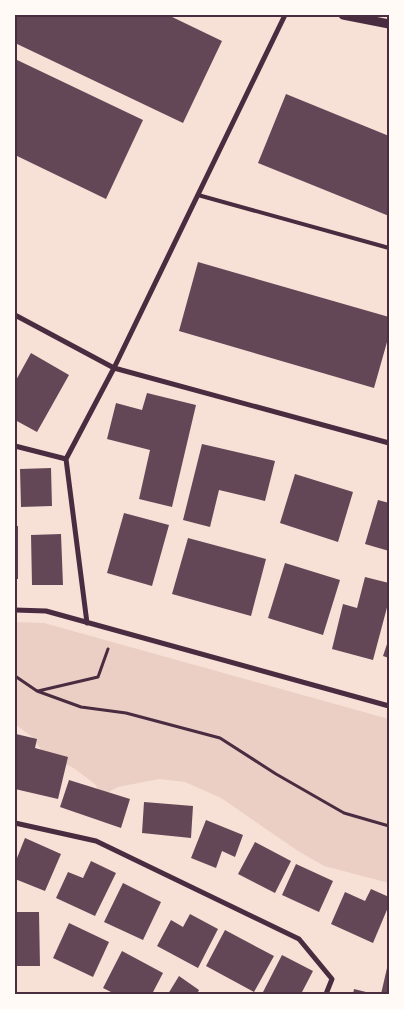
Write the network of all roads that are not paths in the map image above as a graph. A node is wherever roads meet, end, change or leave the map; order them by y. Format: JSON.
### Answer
{"nodes":[{"id":1,"x":285,"y":15,"type":"edge"},
{"id":2,"x":343,"y":15,"type":"edge"},
{"id":3,"x":389,"y":24,"type":"edge"},
{"id":4,"x":198,"y":195,"type":"junction"},
{"id":5,"x":389,"y":248,"type":"edge"},
{"id":6,"x":15,"y":315,"type":"edge"},
{"id":7,"x":114,"y":368,"type":"junction"},
{"id":8,"x":389,"y":443,"type":"edge"},
{"id":9,"x":15,"y":446,"type":"edge"},
{"id":10,"x":66,"y":460,"type":"junction"},
{"id":11,"x":15,"y":610,"type":"edge"},
{"id":12,"x":87,"y":622,"type":"junction"},
{"id":13,"x":389,"y":706,"type":"edge"},
{"id":14,"x":15,"y":823,"type":"edge"},
{"id":15,"x":326,"y":994,"type":"edge"}],
"edges":[{"from":1,"to":4,"type":"street"},
{"from":2,"to":3,"type":"street"},
{"from":4,"to":5,"type":"lane"},
{"from":4,"to":7,"type":"street"},
{"from":6,"to":7,"type":"street"},
{"from":7,"to":8,"type":"street"},
{"from":7,"to":10,"type":"street"},
{"from":9,"to":10,"type":"street"},
{"from":10,"to":12,"type":"street"},
{"from":11,"to":12,"type":"street"},
{"from":12,"to":13,"type":"street"},
{"from":14,"to":15,"type":"street"}]}
